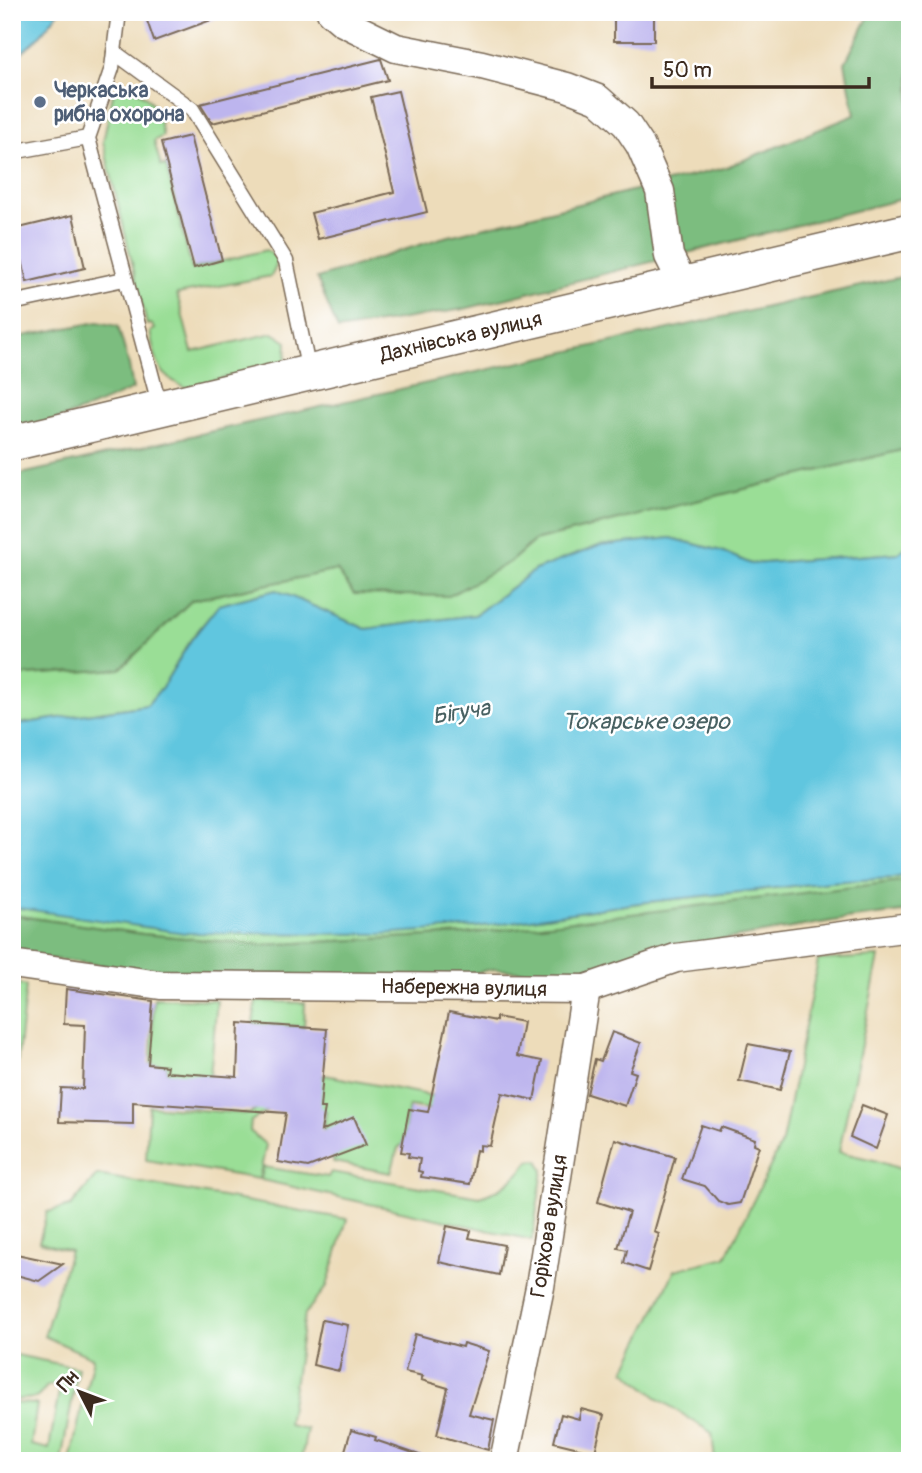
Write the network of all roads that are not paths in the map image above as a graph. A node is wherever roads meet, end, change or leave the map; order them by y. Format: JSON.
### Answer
{"nodes":[{"id":1,"x":119,"y":12,"type":"edge"},
{"id":2,"x":331,"y":12,"type":"edge"},
{"id":3,"x":114,"y":52,"type":"junction"},
{"id":4,"x":88,"y":138,"type":"junction"},
{"id":5,"x":12,"y":152,"type":"edge"},
{"id":6,"x":910,"y":231,"type":"edge"},
{"id":7,"x":124,"y":279,"type":"junction"},
{"id":8,"x":683,"y":285,"type":"junction"},
{"id":9,"x":12,"y":303,"type":"edge"},
{"id":10,"x":310,"y":373,"type":"junction"},
{"id":11,"x":160,"y":408,"type":"junction"},
{"id":12,"x":12,"y":443,"type":"edge"},
{"id":13,"x":910,"y":927,"type":"edge"},
{"id":14,"x":12,"y":964,"type":"edge"},
{"id":15,"x":586,"y":989,"type":"junction"},
{"id":16,"x":504,"y":1461,"type":"edge"}],
"edges":[{"from":1,"to":3,"type":"lane"},
{"from":2,"to":8,"type":"street"},
{"from":3,"to":4,"type":"lane"},
{"from":3,"to":10,"type":"lane"},
{"from":4,"to":5,"type":"lane"},
{"from":4,"to":7,"type":"lane"},
{"from":6,"to":8,"type":"street","name":"Дахнівська вулиця"},
{"from":7,"to":9,"type":"lane"},
{"from":7,"to":11,"type":"lane"},
{"from":8,"to":10,"type":"street","name":"Дахнівська вулиця"},
{"from":10,"to":11,"type":"street","name":"Дахнівська вулиця"},
{"from":11,"to":12,"type":"street","name":"Дахнівська вулиця"},
{"from":13,"to":15,"type":"street","name":"Набережна вулиця"},
{"from":14,"to":15,"type":"street","name":"Набережна вулиця"},
{"from":15,"to":16,"type":"street","name":"Горіхова вулиця"}]}
